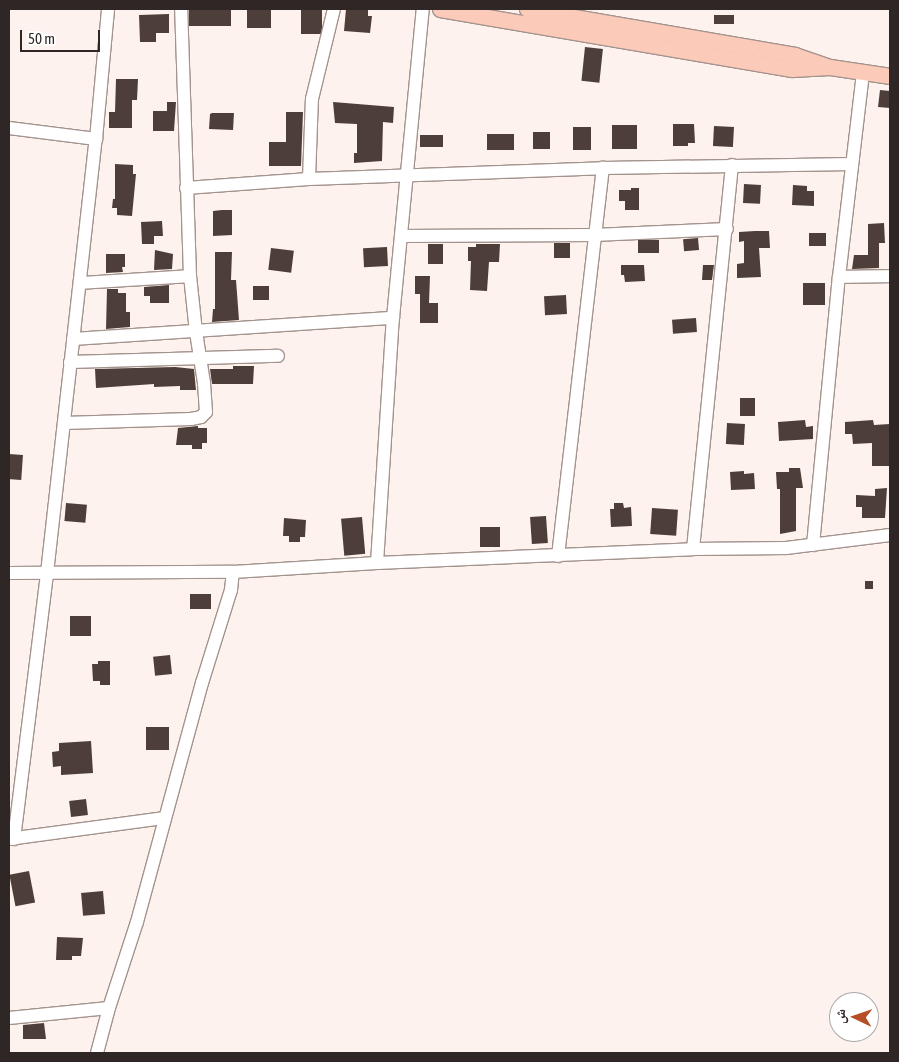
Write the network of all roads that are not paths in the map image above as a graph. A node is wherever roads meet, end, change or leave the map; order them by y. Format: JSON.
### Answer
{"nodes":[{"id":1,"x":108,"y":9,"type":"edge"},
{"id":2,"x":181,"y":9,"type":"edge"},
{"id":3,"x":334,"y":9,"type":"edge"},
{"id":4,"x":423,"y":9,"type":"edge"},
{"id":5,"x":440,"y":9,"type":"edge"},
{"id":6,"x":527,"y":9,"type":"edge"},
{"id":7,"x":830,"y":67,"type":"junction"},
{"id":8,"x":863,"y":73,"type":"junction"},
{"id":9,"x":890,"y":76,"type":"edge"},
{"id":10,"x":9,"y":128,"type":"edge"},
{"id":11,"x":96,"y":139,"type":"junction"},
{"id":12,"x":852,"y":164,"type":"junction"},
{"id":13,"x":732,"y":165,"type":"junction"},
{"id":14,"x":603,"y":168,"type":"junction"},
{"id":15,"x":406,"y":177,"type":"junction"},
{"id":16,"x":310,"y":179,"type":"junction"},
{"id":17,"x":186,"y":188,"type":"junction"},
{"id":18,"x":727,"y":229,"type":"junction"},
{"id":19,"x":594,"y":235,"type":"junction"},
{"id":20,"x":400,"y":236,"type":"junction"},
{"id":21,"x":190,"y":276,"type":"junction"},
{"id":22,"x":890,"y":276,"type":"edge"},
{"id":23,"x":839,"y":277,"type":"junction"},
{"id":24,"x":80,"y":283,"type":"junction"},
{"id":25,"x":393,"y":318,"type":"junction"},
{"id":26,"x":196,"y":332,"type":"junction"},
{"id":27,"x":73,"y":340,"type":"junction"},
{"id":28,"x":278,"y":356,"type":"dead end"},
{"id":29,"x":201,"y":358,"type":"junction"},
{"id":30,"x":70,"y":362,"type":"junction"},
{"id":31,"x":64,"y":423,"type":"junction"},
{"id":32,"x":890,"y":535,"type":"edge"},
{"id":33,"x":813,"y":545,"type":"junction"},
{"id":34,"x":693,"y":549,"type":"junction"},
{"id":35,"x":558,"y":556,"type":"junction"},
{"id":36,"x":377,"y":563,"type":"junction"},
{"id":37,"x":233,"y":572,"type":"junction"},
{"id":38,"x":9,"y":573,"type":"edge"},
{"id":39,"x":47,"y":573,"type":"junction"},
{"id":40,"x":14,"y":788,"type":"edge"},
{"id":41,"x":165,"y":818,"type":"junction"},
{"id":42,"x":12,"y":839,"type":"edge"},
{"id":43,"x":109,"y":1008,"type":"junction"},
{"id":44,"x":9,"y":1018,"type":"edge"},
{"id":45,"x":97,"y":1053,"type":"edge"}],
"edges":[{"from":1,"to":11,"type":"street"},
{"from":2,"to":17,"type":"street"},
{"from":3,"to":16,"type":"street"},
{"from":4,"to":15,"type":"street"},
{"from":5,"to":7,"type":"main road"},
{"from":6,"to":7,"type":"main road"},
{"from":7,"to":8,"type":"main road"},
{"from":8,"to":9,"type":"main road"},
{"from":8,"to":12,"type":"street"},
{"from":10,"to":11,"type":"street"},
{"from":11,"to":24,"type":"street"},
{"from":12,"to":13,"type":"street"},
{"from":12,"to":23,"type":"street"},
{"from":13,"to":14,"type":"street"},
{"from":13,"to":18,"type":"street"},
{"from":14,"to":15,"type":"street"},
{"from":14,"to":19,"type":"street"},
{"from":15,"to":16,"type":"street"},
{"from":15,"to":20,"type":"street"},
{"from":16,"to":17,"type":"street"},
{"from":17,"to":21,"type":"street"},
{"from":18,"to":19,"type":"street"},
{"from":18,"to":34,"type":"street"},
{"from":19,"to":20,"type":"street"},
{"from":19,"to":35,"type":"street"},
{"from":20,"to":25,"type":"street"},
{"from":21,"to":24,"type":"street"},
{"from":21,"to":26,"type":"street"},
{"from":22,"to":23,"type":"street"},
{"from":23,"to":33,"type":"street"},
{"from":24,"to":27,"type":"street"},
{"from":25,"to":26,"type":"street"},
{"from":25,"to":36,"type":"street"},
{"from":26,"to":27,"type":"street"},
{"from":26,"to":29,"type":"street"},
{"from":27,"to":30,"type":"street"},
{"from":28,"to":29,"type":"street"},
{"from":29,"to":30,"type":"street"},
{"from":29,"to":31,"type":"street"},
{"from":30,"to":31,"type":"street"},
{"from":31,"to":39,"type":"street"},
{"from":32,"to":33,"type":"street"},
{"from":33,"to":34,"type":"street"},
{"from":34,"to":35,"type":"street"},
{"from":35,"to":36,"type":"street"},
{"from":36,"to":37,"type":"street"},
{"from":37,"to":39,"type":"street"},
{"from":37,"to":41,"type":"street"},
{"from":38,"to":39,"type":"street"},
{"from":39,"to":40,"type":"street"},
{"from":40,"to":42,"type":"street"},
{"from":41,"to":42,"type":"street"},
{"from":41,"to":43,"type":"street"},
{"from":43,"to":44,"type":"street"},
{"from":43,"to":45,"type":"street"}]}
